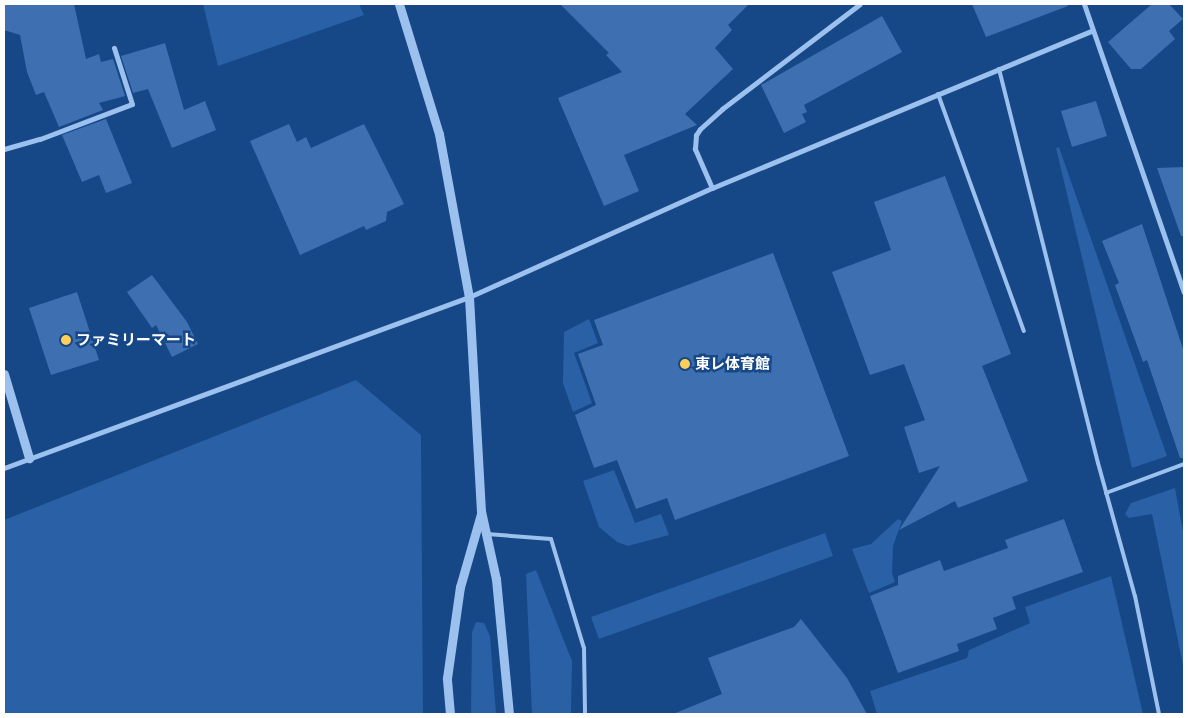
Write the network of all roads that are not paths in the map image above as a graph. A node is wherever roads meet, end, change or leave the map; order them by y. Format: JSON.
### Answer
{"nodes":[{"id":1,"x":399,"y":4,"type":"edge"},
{"id":2,"x":860,"y":4,"type":"edge"},
{"id":3,"x":1084,"y":4,"type":"edge"},
{"id":4,"x":1093,"y":30,"type":"junction"},
{"id":5,"x":114,"y":48,"type":"dead end"},
{"id":6,"x":999,"y":69,"type":"junction"},
{"id":7,"x":938,"y":94,"type":"junction"},
{"id":8,"x":4,"y":148,"type":"edge"},
{"id":9,"x":712,"y":188,"type":"junction"},
{"id":10,"x":1184,"y":292,"type":"edge"},
{"id":11,"x":469,"y":297,"type":"junction"},
{"id":12,"x":1024,"y":331,"type":"dead end"},
{"id":13,"x":4,"y":374,"type":"edge"},
{"id":14,"x":30,"y":458,"type":"junction"},
{"id":15,"x":1184,"y":464,"type":"edge"},
{"id":16,"x":4,"y":468,"type":"edge"},
{"id":17,"x":1106,"y":493,"type":"junction"},
{"id":18,"x":481,"y":511,"type":"junction"},
{"id":19,"x":486,"y":534,"type":"junction"},
{"id":20,"x":450,"y":714,"type":"edge"},
{"id":21,"x":509,"y":714,"type":"edge"},
{"id":22,"x":585,"y":714,"type":"edge"},
{"id":23,"x":1159,"y":714,"type":"edge"}],
"edges":[{"from":1,"to":11,"type":"street"},
{"from":2,"to":9,"type":"street"},
{"from":3,"to":4,"type":"street"},
{"from":4,"to":6,"type":"street"},
{"from":4,"to":10,"type":"street"},
{"from":5,"to":8,"type":"street"},
{"from":6,"to":7,"type":"street"},
{"from":6,"to":17,"type":"lane"},
{"from":7,"to":9,"type":"street"},
{"from":7,"to":12,"type":"lane"},
{"from":9,"to":11,"type":"street"},
{"from":11,"to":14,"type":"street"},
{"from":11,"to":18,"type":"street"},
{"from":13,"to":14,"type":"street"},
{"from":14,"to":16,"type":"street"},
{"from":15,"to":17,"type":"lane"},
{"from":17,"to":23,"type":"lane"},
{"from":18,"to":19,"type":"street"},
{"from":18,"to":20,"type":"street"},
{"from":19,"to":21,"type":"street"},
{"from":19,"to":22,"type":"lane"}]}
